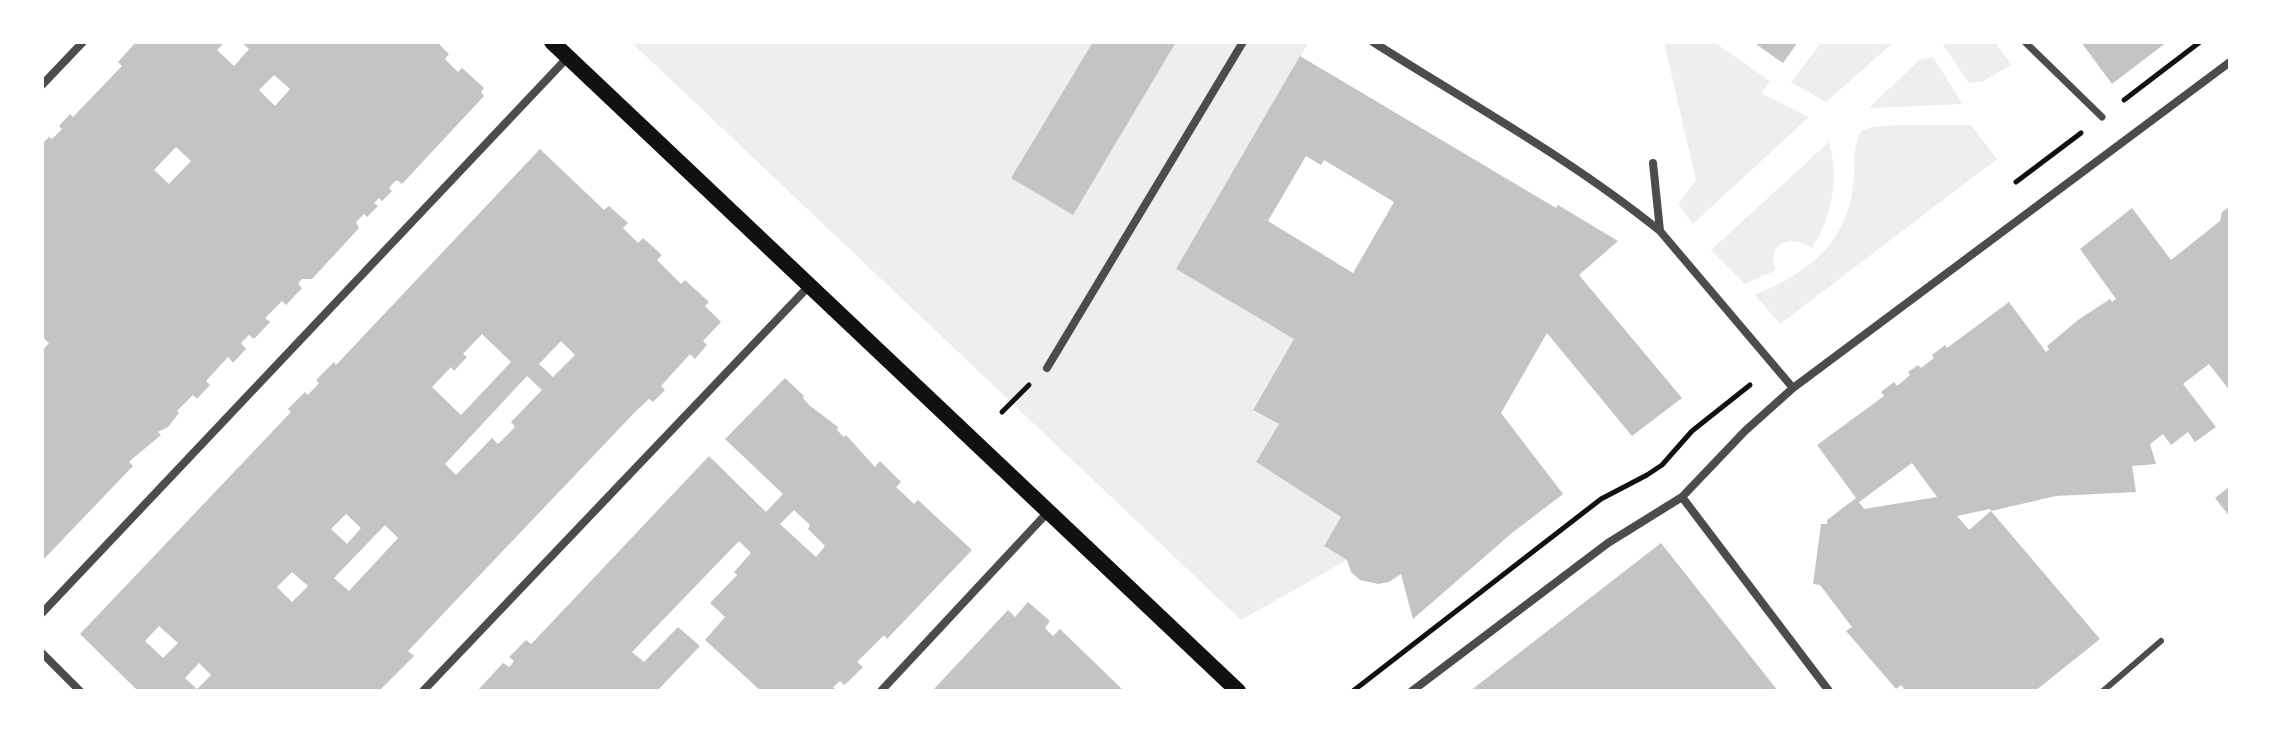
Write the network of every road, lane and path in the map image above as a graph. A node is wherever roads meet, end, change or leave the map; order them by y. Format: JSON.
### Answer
{"nodes":[{"id":1,"x":83,"y":42,"type":"edge"},
{"id":2,"x":552,"y":42,"type":"edge"},
{"id":3,"x":1243,"y":42,"type":"edge"},
{"id":4,"x":1373,"y":42,"type":"edge"},
{"id":5,"x":2025,"y":42,"type":"edge"},
{"id":6,"x":568,"y":57,"type":"junction"},
{"id":7,"x":2230,"y":62,"type":"edge"},
{"id":8,"x":42,"y":85,"type":"edge"},
{"id":9,"x":2102,"y":117,"type":"dead end"},
{"id":10,"x":1653,"y":163,"type":"dead end"},
{"id":11,"x":1660,"y":231,"type":"junction"},
{"id":12,"x":809,"y":286,"type":"junction"},
{"id":13,"x":1047,"y":368,"type":"dead end"},
{"id":14,"x":1793,"y":388,"type":"junction"},
{"id":15,"x":1682,"y":497,"type":"junction"},
{"id":16,"x":1048,"y":512,"type":"junction"},
{"id":17,"x":42,"y":613,"type":"edge"},
{"id":18,"x":2161,"y":641,"type":"dead end"},
{"id":19,"x":42,"y":653,"type":"edge"},
{"id":20,"x":80,"y":691,"type":"edge"},
{"id":21,"x":423,"y":691,"type":"edge"},
{"id":22,"x":881,"y":691,"type":"edge"},
{"id":23,"x":1238,"y":691,"type":"edge"},
{"id":24,"x":1412,"y":691,"type":"edge"},
{"id":25,"x":1829,"y":691,"type":"edge"},
{"id":26,"x":2103,"y":691,"type":"edge"}],
"edges":[{"from":1,"to":8,"type":"street"},
{"from":2,"to":6,"type":"main road"},
{"from":3,"to":13,"type":"street"},
{"from":4,"to":11,"type":"street"},
{"from":5,"to":9,"type":"street"},
{"from":6,"to":12,"type":"main road"},
{"from":6,"to":17,"type":"street"},
{"from":7,"to":14,"type":"street"},
{"from":10,"to":11,"type":"street"},
{"from":11,"to":14,"type":"street"},
{"from":12,"to":16,"type":"main road"},
{"from":12,"to":21,"type":"street"},
{"from":14,"to":15,"type":"street"},
{"from":15,"to":24,"type":"street"},
{"from":15,"to":25,"type":"street"},
{"from":16,"to":22,"type":"street"},
{"from":16,"to":23,"type":"main road"},
{"from":18,"to":26,"type":"lane"},
{"from":19,"to":20,"type":"street"}]}
